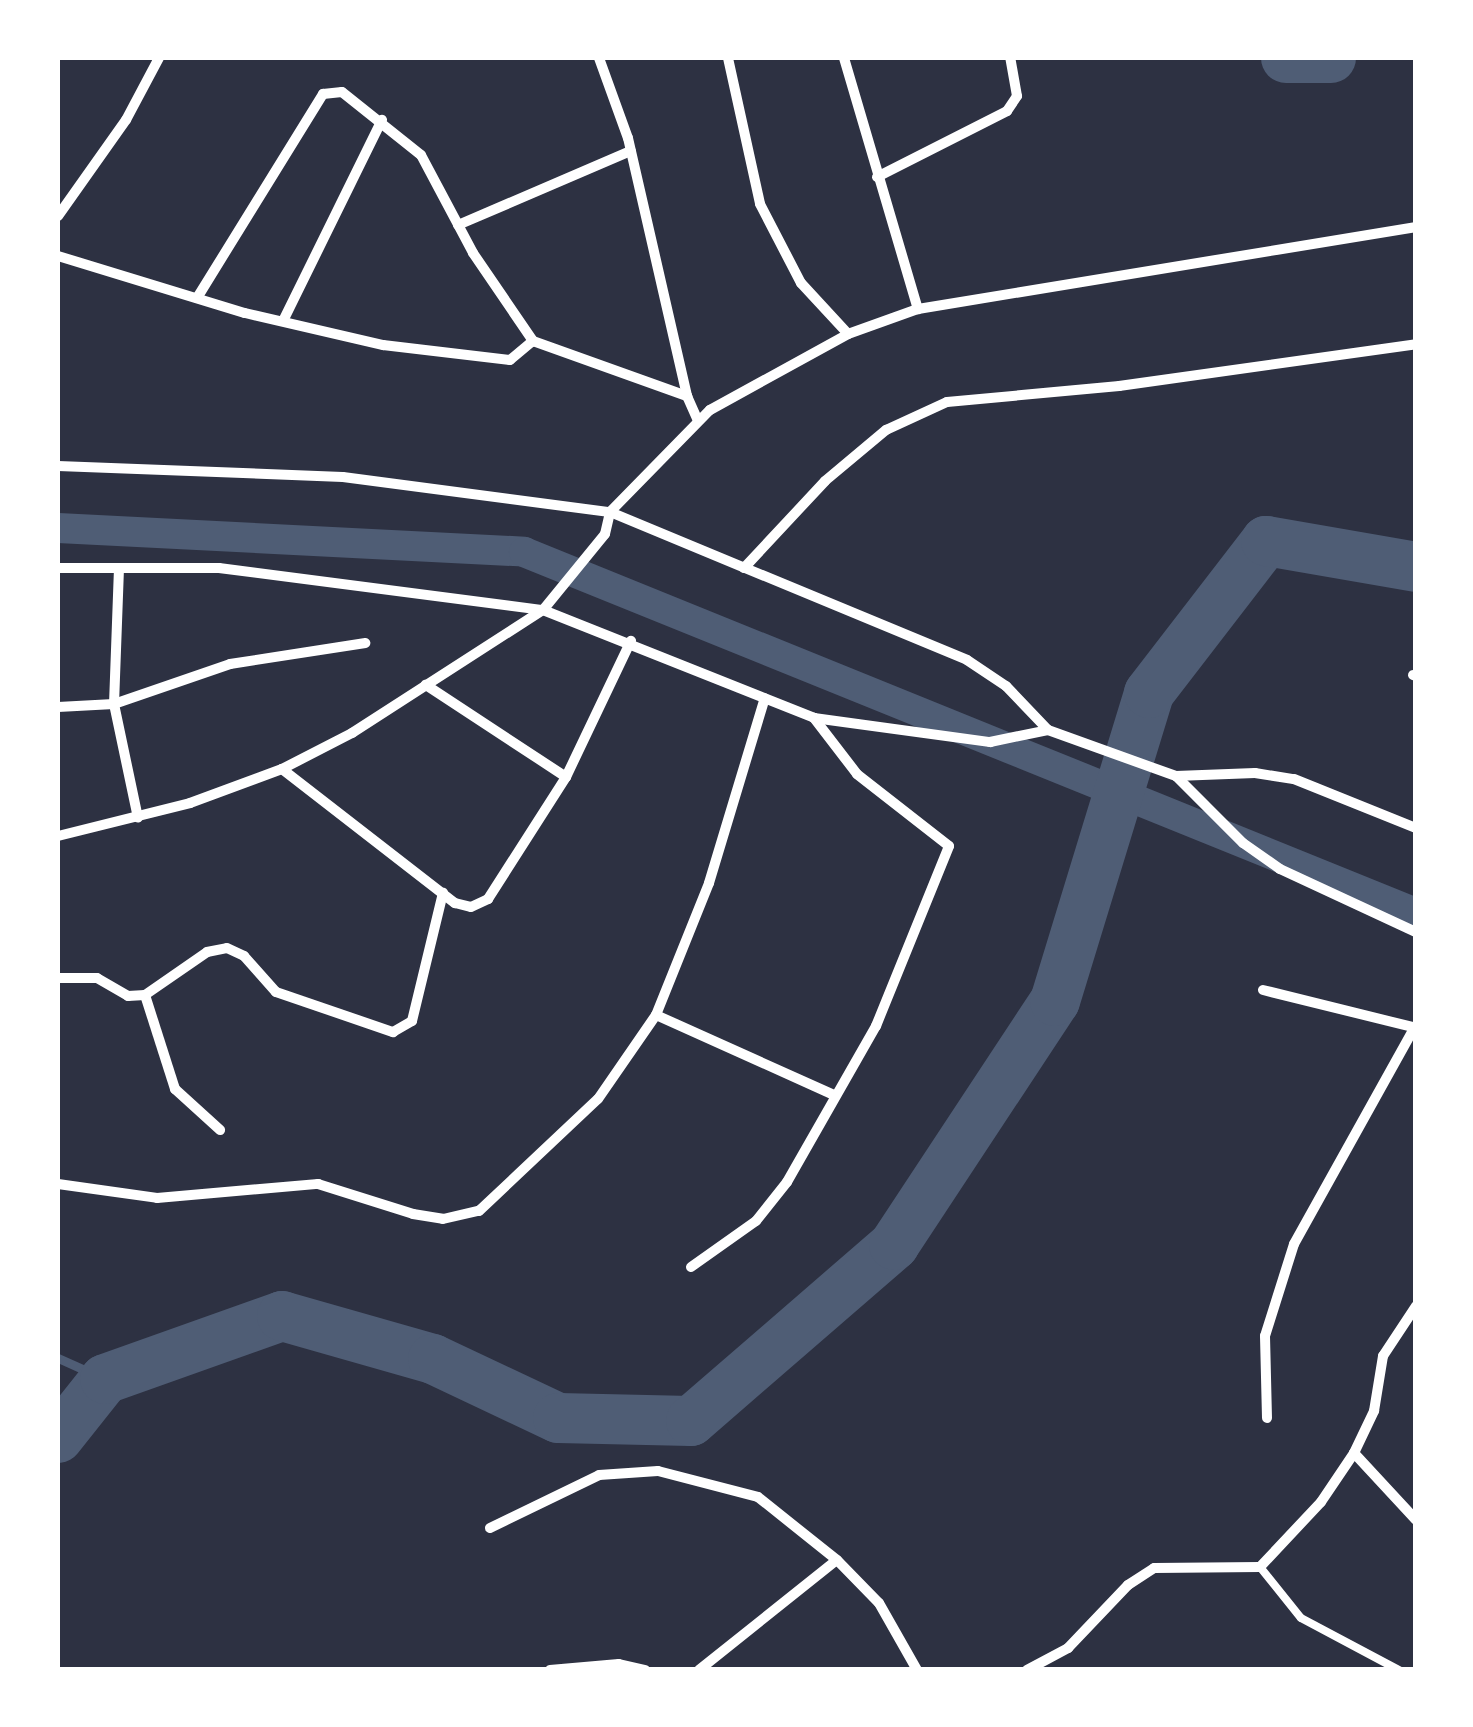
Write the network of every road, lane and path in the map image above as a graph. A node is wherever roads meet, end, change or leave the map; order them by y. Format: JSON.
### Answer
{"nodes":[{"id":1,"x":159,"y":58,"type":"edge"},
{"id":2,"x":599,"y":58,"type":"edge"},
{"id":3,"x":728,"y":58,"type":"edge"},
{"id":4,"x":844,"y":58,"type":"edge"},
{"id":5,"x":1010,"y":58,"type":"edge"},
{"id":6,"x":382,"y":120,"type":"junction"},
{"id":7,"x":631,"y":151,"type":"junction"},
{"id":8,"x":877,"y":177,"type":"junction"},
{"id":9,"x":58,"y":216,"type":"edge"},
{"id":10,"x":458,"y":225,"type":"junction"},
{"id":11,"x":1416,"y":227,"type":"edge"},
{"id":12,"x":58,"y":256,"type":"edge"},
{"id":13,"x":198,"y":298,"type":"junction"},
{"id":14,"x":918,"y":309,"type":"junction"},
{"id":15,"x":284,"y":319,"type":"junction"},
{"id":16,"x":848,"y":334,"type":"junction"},
{"id":17,"x":533,"y":341,"type":"junction"},
{"id":18,"x":1416,"y":344,"type":"edge"},
{"id":19,"x":687,"y":396,"type":"junction"},
{"id":20,"x":698,"y":420,"type":"junction"},
{"id":21,"x":58,"y":466,"type":"edge"},
{"id":22,"x":610,"y":512,"type":"junction"},
{"id":23,"x":58,"y":568,"type":"edge"},
{"id":24,"x":120,"y":568,"type":"junction"},
{"id":25,"x":744,"y":568,"type":"junction"},
{"id":26,"x":544,"y":610,"type":"junction"},
{"id":27,"x":632,"y":641,"type":"junction"},
{"id":28,"x":365,"y":642,"type":"dead end"},
{"id":29,"x":426,"y":685,"type":"junction"},
{"id":30,"x":765,"y":698,"type":"junction"},
{"id":31,"x":114,"y":704,"type":"junction"},
{"id":32,"x":58,"y":707,"type":"edge"},
{"id":33,"x":814,"y":718,"type":"junction"},
{"id":34,"x":1048,"y":730,"type":"junction"},
{"id":35,"x":282,"y":770,"type":"junction"},
{"id":36,"x":1176,"y":776,"type":"junction"},
{"id":37,"x":566,"y":777,"type":"junction"},
{"id":38,"x":138,"y":818,"type":"junction"},
{"id":39,"x":1416,"y":828,"type":"edge"},
{"id":40,"x":58,"y":836,"type":"edge"},
{"id":41,"x":443,"y":893,"type":"junction"},
{"id":42,"x":1416,"y":932,"type":"edge"},
{"id":43,"x":58,"y":978,"type":"edge"},
{"id":44,"x":1263,"y":990,"type":"dead end"},
{"id":45,"x":145,"y":995,"type":"junction"},
{"id":46,"x":656,"y":1015,"type":"junction"},
{"id":47,"x":1415,"y":1028,"type":"edge"},
{"id":48,"x":832,"y":1094,"type":"junction"},
{"id":49,"x":220,"y":1130,"type":"dead end"},
{"id":50,"x":58,"y":1184,"type":"edge"},
{"id":51,"x":691,"y":1267,"type":"dead end"},
{"id":52,"x":1416,"y":1306,"type":"edge"},
{"id":53,"x":1266,"y":1418,"type":"dead end"},
{"id":54,"x":1354,"y":1453,"type":"junction"},
{"id":55,"x":1416,"y":1520,"type":"edge"},
{"id":56,"x":490,"y":1528,"type":"dead end"},
{"id":57,"x":837,"y":1560,"type":"junction"},
{"id":58,"x":1260,"y":1567,"type":"junction"},
{"id":59,"x":550,"y":1670,"type":"edge"},
{"id":60,"x":645,"y":1670,"type":"edge"},
{"id":61,"x":699,"y":1670,"type":"edge"},
{"id":62,"x":917,"y":1670,"type":"edge"},
{"id":63,"x":1027,"y":1670,"type":"edge"},
{"id":64,"x":1398,"y":1670,"type":"edge"}],
"edges":[{"from":1,"to":9,"type":"street"},
{"from":2,"to":7,"type":"street"},
{"from":3,"to":16,"type":"street"},
{"from":4,"to":8,"type":"street"},
{"from":5,"to":8,"type":"street"},
{"from":6,"to":10,"type":"street"},
{"from":6,"to":13,"type":"street"},
{"from":6,"to":15,"type":"street"},
{"from":7,"to":10,"type":"street"},
{"from":7,"to":19,"type":"street"},
{"from":8,"to":14,"type":"street"},
{"from":10,"to":17,"type":"street"},
{"from":11,"to":14,"type":"street"},
{"from":12,"to":13,"type":"street"},
{"from":13,"to":15,"type":"street"},
{"from":14,"to":16,"type":"street"},
{"from":15,"to":17,"type":"street"},
{"from":16,"to":20,"type":"street"},
{"from":17,"to":19,"type":"street"},
{"from":18,"to":25,"type":"street"},
{"from":19,"to":20,"type":"street"},
{"from":20,"to":22,"type":"street"},
{"from":21,"to":22,"type":"street"},
{"from":22,"to":25,"type":"street"},
{"from":22,"to":26,"type":"street"},
{"from":23,"to":24,"type":"street"},
{"from":24,"to":26,"type":"street"},
{"from":24,"to":31,"type":"street"},
{"from":25,"to":34,"type":"street"},
{"from":26,"to":27,"type":"street"},
{"from":26,"to":29,"type":"street"},
{"from":27,"to":30,"type":"street"},
{"from":27,"to":37,"type":"street"},
{"from":28,"to":31,"type":"street"},
{"from":29,"to":35,"type":"street"},
{"from":29,"to":37,"type":"street"},
{"from":30,"to":33,"type":"street"},
{"from":30,"to":46,"type":"street"},
{"from":31,"to":32,"type":"street"},
{"from":31,"to":38,"type":"street"},
{"from":33,"to":34,"type":"street"},
{"from":33,"to":48,"type":"street"},
{"from":34,"to":36,"type":"street"},
{"from":35,"to":38,"type":"street"},
{"from":35,"to":41,"type":"street"},
{"from":36,"to":39,"type":"street"},
{"from":36,"to":42,"type":"street"},
{"from":37,"to":41,"type":"street"},
{"from":38,"to":40,"type":"street"},
{"from":41,"to":45,"type":"street"},
{"from":43,"to":45,"type":"street"},
{"from":44,"to":47,"type":"street"},
{"from":45,"to":49,"type":"street"},
{"from":46,"to":48,"type":"street"},
{"from":46,"to":50,"type":"street"},
{"from":47,"to":53,"type":"street"},
{"from":48,"to":51,"type":"street"},
{"from":52,"to":54,"type":"street"},
{"from":54,"to":55,"type":"street"},
{"from":54,"to":58,"type":"street"},
{"from":56,"to":57,"type":"street"},
{"from":57,"to":61,"type":"street"},
{"from":57,"to":62,"type":"street"},
{"from":58,"to":63,"type":"street"},
{"from":58,"to":64,"type":"lane"},
{"from":59,"to":60,"type":"street"}]}
